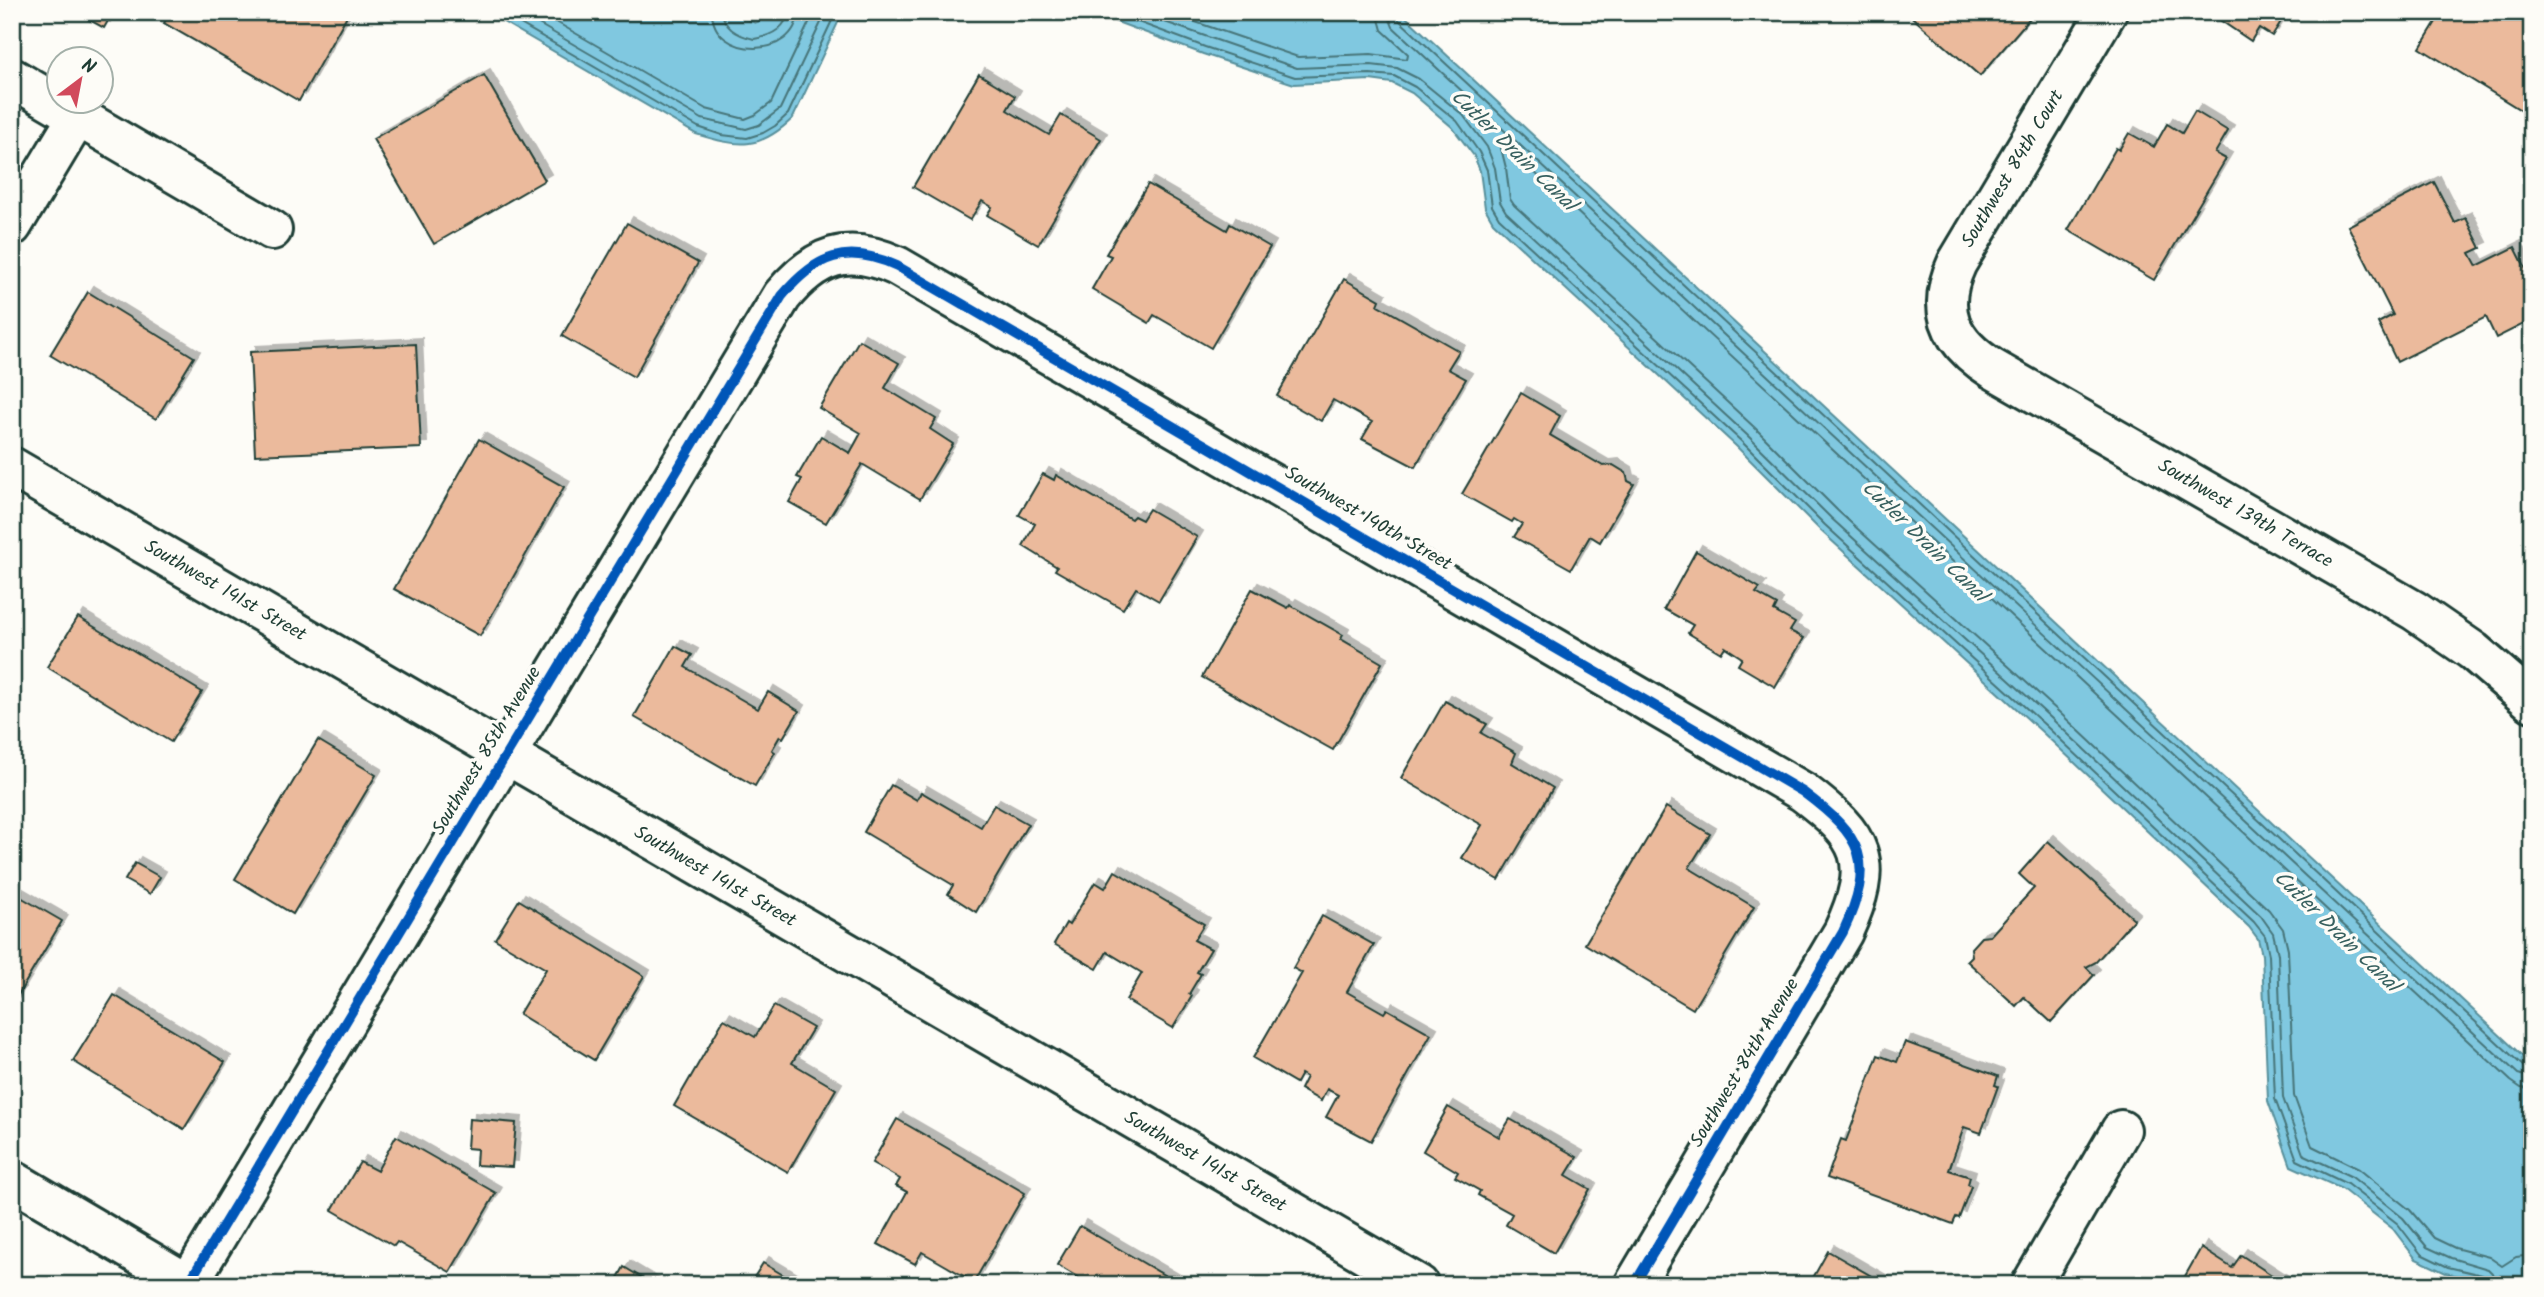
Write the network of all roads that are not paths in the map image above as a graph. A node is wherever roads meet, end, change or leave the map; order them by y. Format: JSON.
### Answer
{"nodes":[{"id":1,"x":2107,"y":12,"type":"edge"},
{"id":2,"x":12,"y":78,"type":"edge"},
{"id":3,"x":46,"y":98,"type":"edge"},
{"id":4,"x":78,"y":116,"type":"joint"},
{"id":5,"x":12,"y":226,"type":"edge"},
{"id":6,"x":272,"y":230,"type":"dead end"},
{"id":7,"x":837,"y":254,"type":"joint"},
{"id":8,"x":1954,"y":332,"type":"joint"},
{"id":9,"x":12,"y":467,"type":"edge"},
{"id":10,"x":2532,"y":702,"type":"edge"},
{"id":11,"x":505,"y":754,"type":"junction"},
{"id":12,"x":1859,"y":852,"type":"joint"},
{"id":13,"x":2121,"y":1130,"type":"dead end"},
{"id":14,"x":12,"y":1180,"type":"edge"},
{"id":15,"x":189,"y":1284,"type":"edge"},
{"id":16,"x":1419,"y":1285,"type":"edge"},
{"id":17,"x":1634,"y":1285,"type":"edge"},
{"id":18,"x":2031,"y":1285,"type":"edge"}],
"edges":[{"from":1,"to":8,"type":"street","name":"Southwest 84th Court"},
{"from":2,"to":3,"type":"street"},
{"from":4,"to":5,"type":"street"},
{"from":4,"to":6,"type":"street"},
{"from":7,"to":11,"type":"street","name":"Southwest 85th Avenue"},
{"from":7,"to":12,"type":"street","name":"Southwest 140th Street"},
{"from":8,"to":10,"type":"street","name":"Southwest 139th Terrace"},
{"from":9,"to":11,"type":"street","name":"Southwest 141st Street"},
{"from":11,"to":15,"type":"street","name":"Southwest 85th Avenue"},
{"from":11,"to":16,"type":"street","name":"Southwest 141st Street"},
{"from":12,"to":17,"type":"street","name":"Southwest 84th Avenue"},
{"from":13,"to":18,"type":"street"},
{"from":14,"to":15,"type":"street"}]}
